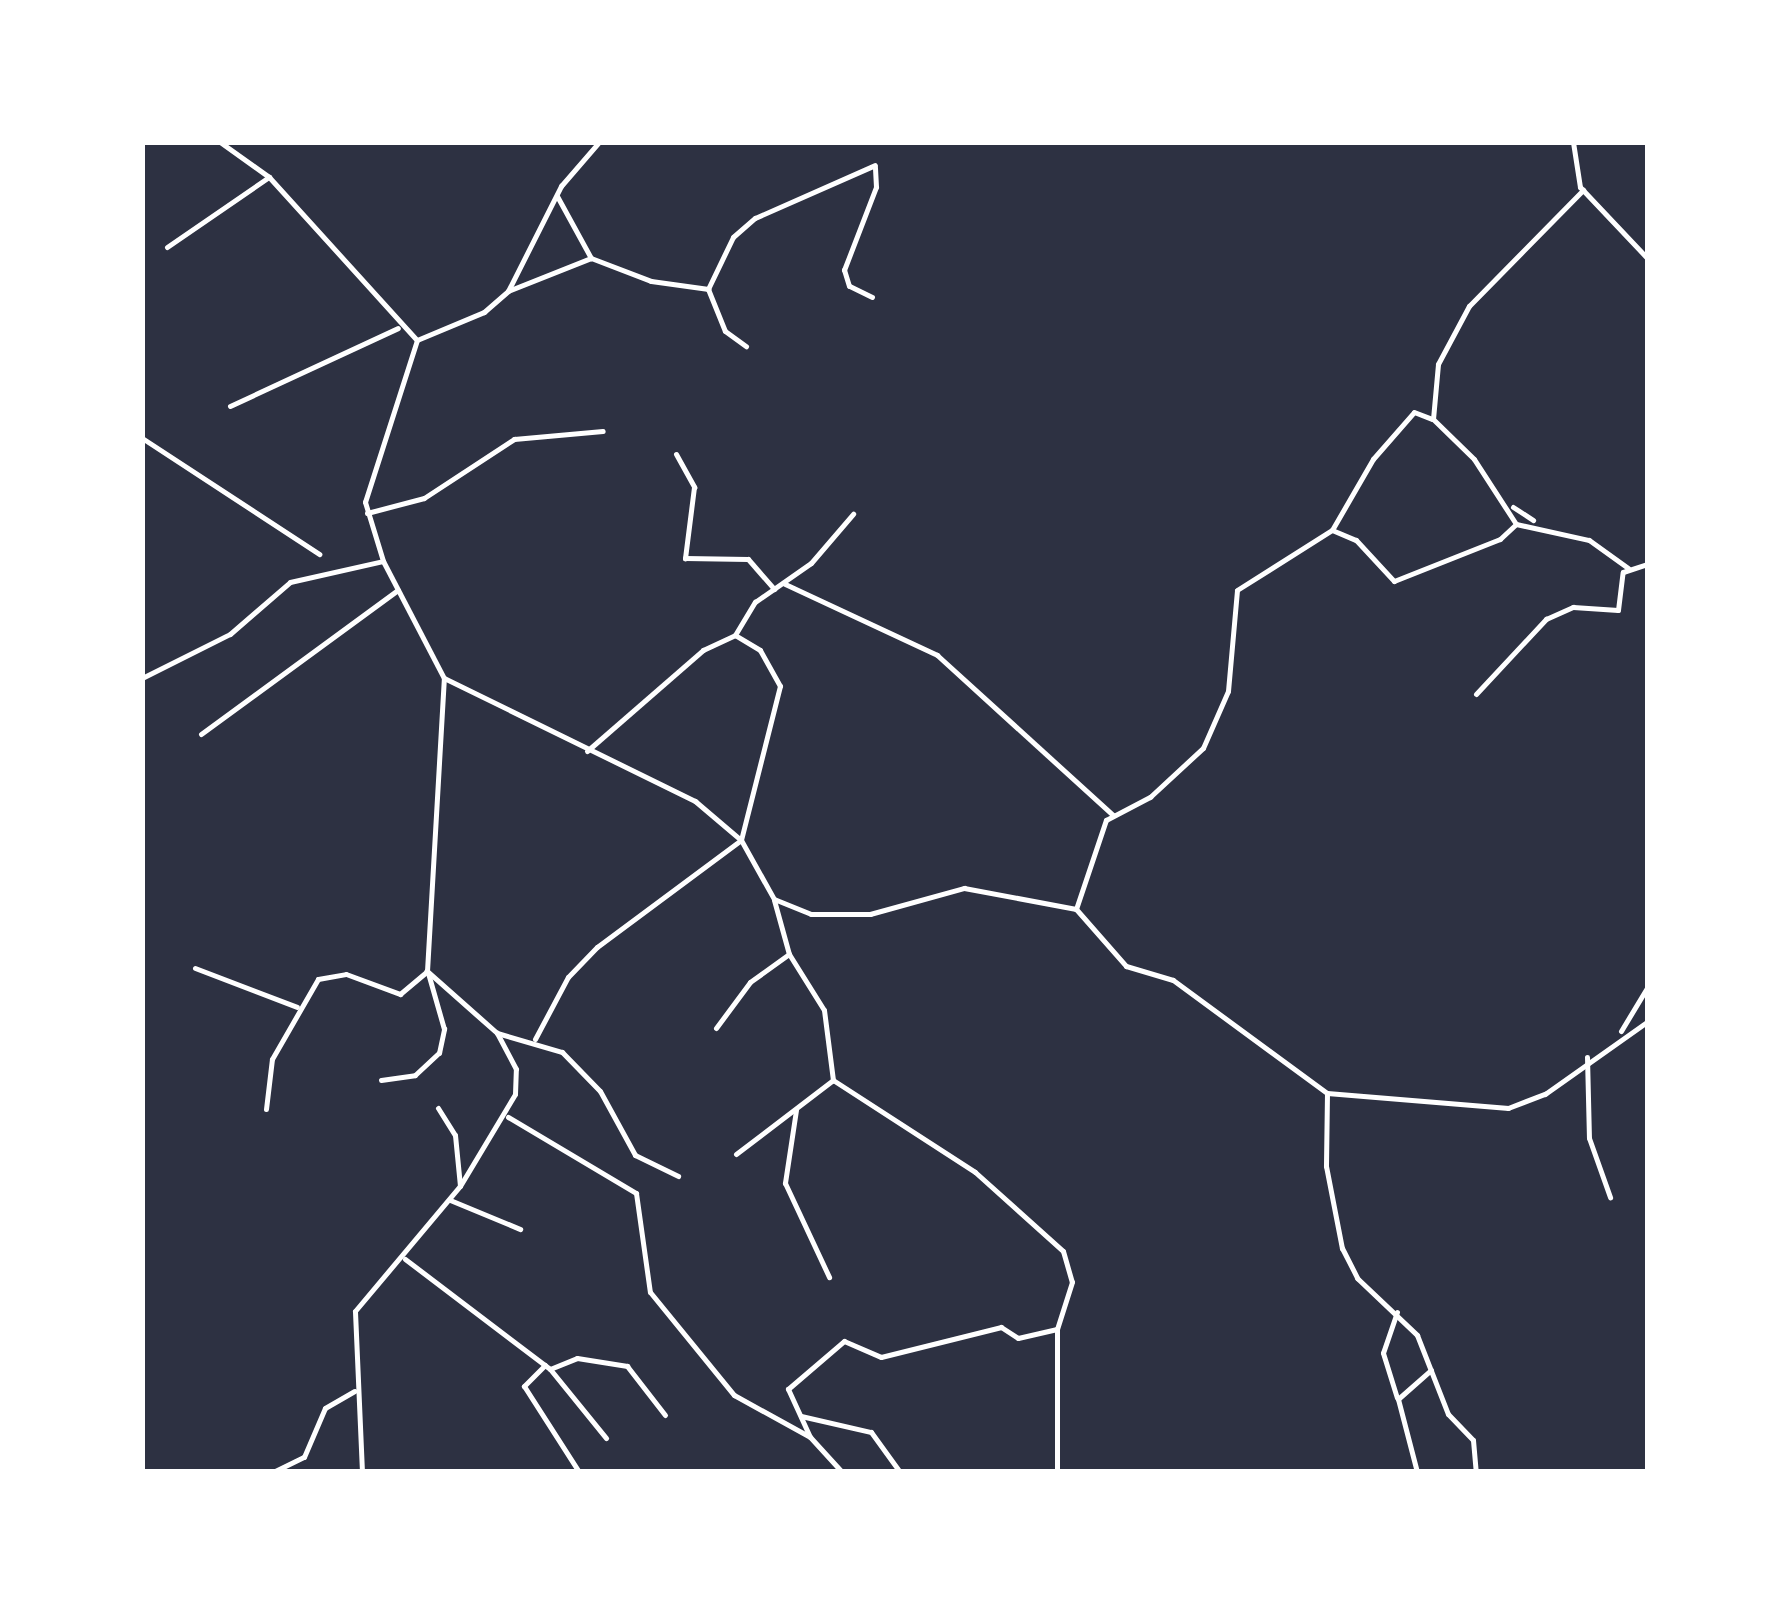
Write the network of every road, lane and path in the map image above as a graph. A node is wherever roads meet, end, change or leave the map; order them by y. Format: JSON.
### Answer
{"nodes":[{"id":1,"x":220,"y":142,"type":"edge"},
{"id":2,"x":600,"y":142,"type":"edge"},
{"id":3,"x":1574,"y":142,"type":"edge"},
{"id":4,"x":269,"y":177,"type":"junction"},
{"id":5,"x":1583,"y":190,"type":"junction"},
{"id":6,"x":556,"y":194,"type":"junction"},
{"id":7,"x":167,"y":247,"type":"dead end"},
{"id":8,"x":592,"y":258,"type":"junction"},
{"id":9,"x":1648,"y":258,"type":"edge"},
{"id":10,"x":708,"y":289,"type":"junction"},
{"id":11,"x":508,"y":291,"type":"junction"},
{"id":12,"x":872,"y":297,"type":"dead end"},
{"id":13,"x":398,"y":328,"type":"junction"},
{"id":14,"x":417,"y":340,"type":"junction"},
{"id":15,"x":746,"y":346,"type":"dead end"},
{"id":16,"x":230,"y":406,"type":"dead end"},
{"id":17,"x":1434,"y":420,"type":"junction"},
{"id":18,"x":603,"y":432,"type":"dead end"},
{"id":19,"x":142,"y":438,"type":"edge"},
{"id":20,"x":676,"y":454,"type":"dead end"},
{"id":21,"x":1510,"y":506,"type":"junction"},
{"id":22,"x":367,"y":514,"type":"junction"},
{"id":23,"x":853,"y":514,"type":"dead end"},
{"id":24,"x":1534,"y":522,"type":"junction"},
{"id":25,"x":1516,"y":524,"type":"junction"},
{"id":26,"x":1332,"y":530,"type":"junction"},
{"id":27,"x":319,"y":554,"type":"dead end"},
{"id":28,"x":383,"y":561,"type":"junction"},
{"id":29,"x":1648,"y":564,"type":"edge"},
{"id":30,"x":1628,"y":568,"type":"junction"},
{"id":31,"x":785,"y":584,"type":"junction"},
{"id":32,"x":774,"y":589,"type":"junction"},
{"id":33,"x":398,"y":590,"type":"junction"},
{"id":34,"x":736,"y":635,"type":"junction"},
{"id":35,"x":142,"y":678,"type":"edge"},
{"id":36,"x":444,"y":678,"type":"junction"},
{"id":37,"x":1476,"y":694,"type":"dead end"},
{"id":38,"x":201,"y":734,"type":"dead end"},
{"id":39,"x":587,"y":751,"type":"junction"},
{"id":40,"x":1113,"y":815,"type":"junction"},
{"id":41,"x":741,"y":840,"type":"junction"},
{"id":42,"x":774,"y":900,"type":"junction"},
{"id":43,"x":1076,"y":909,"type":"junction"},
{"id":44,"x":788,"y":954,"type":"junction"},
{"id":45,"x":195,"y":968,"type":"dead end"},
{"id":46,"x":427,"y":970,"type":"junction"},
{"id":47,"x":1648,"y":986,"type":"edge"},
{"id":48,"x":297,"y":1007,"type":"junction"},
{"id":49,"x":1648,"y":1021,"type":"edge"},
{"id":50,"x":716,"y":1028,"type":"dead end"},
{"id":51,"x":497,"y":1033,"type":"junction"},
{"id":52,"x":1620,"y":1034,"type":"junction"},
{"id":53,"x":535,"y":1039,"type":"junction"},
{"id":54,"x":1587,"y":1057,"type":"junction"},
{"id":55,"x":381,"y":1080,"type":"dead end"},
{"id":56,"x":833,"y":1080,"type":"junction"},
{"id":57,"x":1327,"y":1092,"type":"junction"},
{"id":58,"x":438,"y":1108,"type":"dead end"},
{"id":59,"x":266,"y":1109,"type":"dead end"},
{"id":60,"x":796,"y":1110,"type":"junction"},
{"id":61,"x":508,"y":1117,"type":"junction"},
{"id":62,"x":736,"y":1154,"type":"dead end"},
{"id":63,"x":678,"y":1176,"type":"dead end"},
{"id":64,"x":460,"y":1186,"type":"junction"},
{"id":65,"x":1610,"y":1197,"type":"dead end"},
{"id":66,"x":450,"y":1200,"type":"junction"},
{"id":67,"x":520,"y":1229,"type":"dead end"},
{"id":68,"x":405,"y":1259,"type":"junction"},
{"id":69,"x":829,"y":1277,"type":"dead end"},
{"id":70,"x":1397,"y":1312,"type":"junction"},
{"id":71,"x":1057,"y":1329,"type":"junction"},
{"id":72,"x":547,"y":1367,"type":"junction"},
{"id":73,"x":1431,"y":1370,"type":"junction"},
{"id":74,"x":354,"y":1391,"type":"junction"},
{"id":75,"x":1398,"y":1399,"type":"junction"},
{"id":76,"x":665,"y":1414,"type":"dead end"},
{"id":77,"x":799,"y":1416,"type":"junction"},
{"id":78,"x":810,"y":1437,"type":"junction"},
{"id":79,"x":606,"y":1438,"type":"dead end"},
{"id":80,"x":273,"y":1472,"type":"edge"},
{"id":81,"x":362,"y":1472,"type":"edge"},
{"id":82,"x":579,"y":1472,"type":"edge"},
{"id":83,"x":842,"y":1472,"type":"edge"},
{"id":84,"x":900,"y":1472,"type":"edge"},
{"id":85,"x":1057,"y":1472,"type":"edge"},
{"id":86,"x":1417,"y":1472,"type":"edge"},
{"id":87,"x":1476,"y":1472,"type":"edge"}],
"edges":[{"from":1,"to":4,"type":"street"},
{"from":2,"to":6,"type":"street"},
{"from":3,"to":5,"type":"street"},
{"from":4,"to":7,"type":"street"},
{"from":4,"to":13,"type":"street"},
{"from":5,"to":9,"type":"street"},
{"from":5,"to":17,"type":"street"},
{"from":6,"to":8,"type":"street"},
{"from":6,"to":11,"type":"street"},
{"from":8,"to":10,"type":"street"},
{"from":8,"to":11,"type":"street"},
{"from":10,"to":12,"type":"street"},
{"from":10,"to":15,"type":"street"},
{"from":11,"to":14,"type":"street"},
{"from":13,"to":14,"type":"street"},
{"from":13,"to":16,"type":"street"},
{"from":14,"to":22,"type":"street"},
{"from":17,"to":21,"type":"street"},
{"from":17,"to":26,"type":"street"},
{"from":18,"to":22,"type":"street"},
{"from":19,"to":27,"type":"street"},
{"from":20,"to":32,"type":"street"},
{"from":21,"to":24,"type":"street"},
{"from":21,"to":25,"type":"street"},
{"from":22,"to":28,"type":"street"},
{"from":23,"to":31,"type":"street"},
{"from":24,"to":25,"type":"street"},
{"from":24,"to":30,"type":"street"},
{"from":25,"to":26,"type":"street"},
{"from":26,"to":40,"type":"street"},
{"from":28,"to":33,"type":"street"},
{"from":28,"to":35,"type":"street"},
{"from":29,"to":30,"type":"street"},
{"from":30,"to":37,"type":"street"},
{"from":31,"to":32,"type":"street"},
{"from":31,"to":40,"type":"street"},
{"from":32,"to":34,"type":"street"},
{"from":33,"to":36,"type":"street"},
{"from":33,"to":38,"type":"street"},
{"from":34,"to":39,"type":"street"},
{"from":34,"to":41,"type":"street"},
{"from":36,"to":39,"type":"street"},
{"from":36,"to":46,"type":"street"},
{"from":39,"to":41,"type":"street"},
{"from":40,"to":43,"type":"street"},
{"from":41,"to":42,"type":"street"},
{"from":41,"to":53,"type":"street"},
{"from":42,"to":43,"type":"street"},
{"from":42,"to":44,"type":"street"},
{"from":43,"to":57,"type":"street"},
{"from":44,"to":50,"type":"street"},
{"from":44,"to":56,"type":"street"},
{"from":45,"to":48,"type":"street"},
{"from":46,"to":48,"type":"street"},
{"from":46,"to":51,"type":"street"},
{"from":46,"to":55,"type":"street"},
{"from":47,"to":52,"type":"street"},
{"from":48,"to":59,"type":"street"},
{"from":49,"to":52,"type":"street"},
{"from":51,"to":53,"type":"street"},
{"from":51,"to":61,"type":"street"},
{"from":52,"to":54,"type":"street"},
{"from":53,"to":63,"type":"street"},
{"from":54,"to":57,"type":"street"},
{"from":54,"to":65,"type":"street"},
{"from":56,"to":60,"type":"street"},
{"from":56,"to":71,"type":"street"},
{"from":57,"to":70,"type":"street"},
{"from":58,"to":64,"type":"street"},
{"from":60,"to":62,"type":"street"},
{"from":60,"to":69,"type":"street"},
{"from":61,"to":64,"type":"street"},
{"from":61,"to":78,"type":"street"},
{"from":64,"to":66,"type":"street"},
{"from":66,"to":67,"type":"street"},
{"from":66,"to":68,"type":"street"},
{"from":68,"to":72,"type":"street"},
{"from":68,"to":74,"type":"street"},
{"from":70,"to":73,"type":"street"},
{"from":70,"to":75,"type":"street"},
{"from":71,"to":77,"type":"street"},
{"from":71,"to":85,"type":"street"},
{"from":72,"to":76,"type":"street"},
{"from":72,"to":79,"type":"street"},
{"from":72,"to":82,"type":"street"},
{"from":73,"to":75,"type":"street"},
{"from":73,"to":87,"type":"street"},
{"from":74,"to":80,"type":"street"},
{"from":74,"to":81,"type":"street"},
{"from":75,"to":86,"type":"street"},
{"from":77,"to":78,"type":"street"},
{"from":77,"to":84,"type":"street"},
{"from":78,"to":83,"type":"street"}]}
